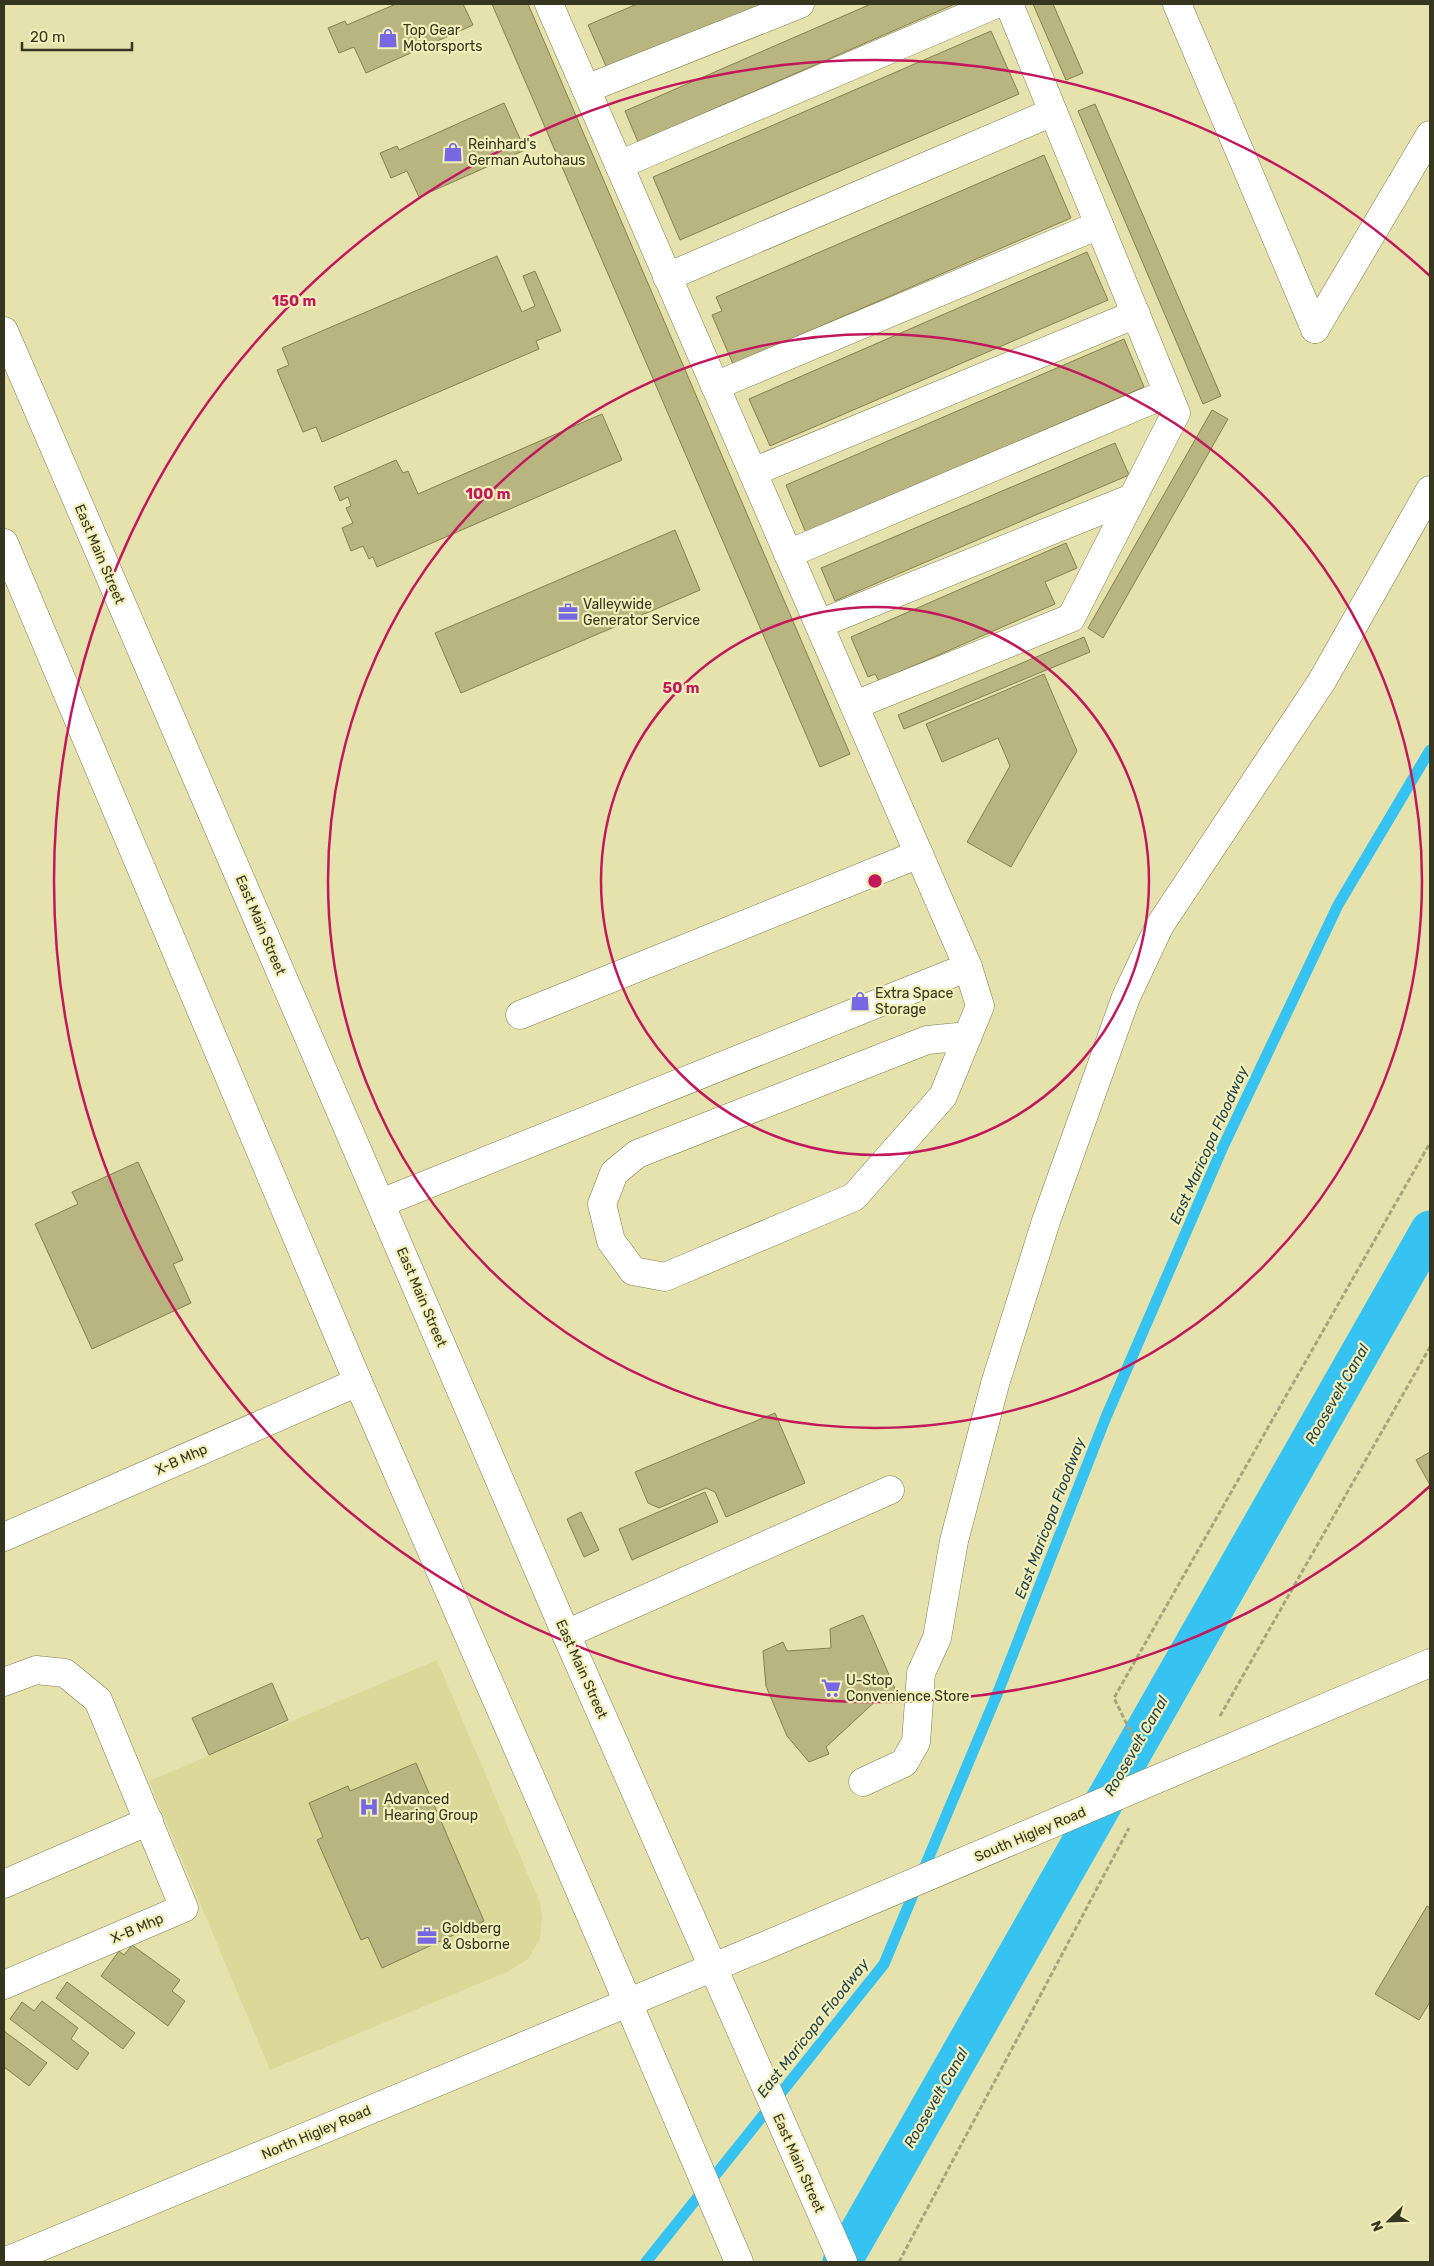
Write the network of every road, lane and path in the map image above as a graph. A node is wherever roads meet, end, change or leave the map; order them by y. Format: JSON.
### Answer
{"nodes":[{"id":1,"x":800,"y":4,"type":"edge"},
{"id":2,"x":996,"y":4,"type":"edge"},
{"id":3,"x":1009,"y":4,"type":"edge"},
{"id":4,"x":1177,"y":4,"type":"edge"},
{"id":5,"x":555,"y":6,"type":"edge"},
{"id":6,"x":586,"y":89,"type":"junction"},
{"id":7,"x":1053,"y":112,"type":"junction"},
{"id":8,"x":1430,"y":135,"type":"edge"},
{"id":9,"x":619,"y":166,"type":"junction"},
{"id":10,"x":1099,"y":225,"type":"junction"},
{"id":11,"x":668,"y":277,"type":"junction"},
{"id":12,"x":1136,"y":314,"type":"junction"},
{"id":13,"x":4,"y":331,"type":"edge"},
{"id":14,"x":715,"y":386,"type":"junction"},
{"id":15,"x":1168,"y":393,"type":"junction"},
{"id":16,"x":753,"y":472,"type":"junction"},
{"id":17,"x":1430,"y":490,"type":"edge"},
{"id":18,"x":1132,"y":498,"type":"junction"},
{"id":19,"x":4,"y":543,"type":"edge"},
{"id":20,"x":788,"y":554,"type":"junction"},
{"id":21,"x":819,"y":624,"type":"junction"},
{"id":22,"x":854,"y":705,"type":"junction"},
{"id":23,"x":919,"y":854,"type":"junction"},
{"id":24,"x":968,"y":967,"type":"junction"},
{"id":25,"x":520,"y":1015,"type":"dead end"},
{"id":26,"x":968,"y":1036,"type":"junction"},
{"id":27,"x":1430,"y":1143,"type":"edge"},
{"id":28,"x":381,"y":1203,"type":"junction"},
{"id":29,"x":1430,"y":1347,"type":"edge"},
{"id":30,"x":358,"y":1382,"type":"junction"},
{"id":31,"x":890,"y":1490,"type":"dead end"},
{"id":32,"x":4,"y":1537,"type":"edge"},
{"id":33,"x":566,"y":1634,"type":"junction"},
{"id":34,"x":1430,"y":1663,"type":"edge"},
{"id":35,"x":4,"y":1682,"type":"edge"},
{"id":36,"x":1218,"y":1720,"type":"dead end"},
{"id":37,"x":1149,"y":1771,"type":"junction"},
{"id":38,"x":863,"y":1782,"type":"dead end"},
{"id":39,"x":148,"y":1821,"type":"junction"},
{"id":40,"x":1131,"y":1825,"type":"dead end"},
{"id":41,"x":4,"y":1884,"type":"edge"},
{"id":42,"x":713,"y":1967,"type":"junction"},
{"id":43,"x":4,"y":1985,"type":"edge"},
{"id":44,"x":628,"y":2002,"type":"junction"},
{"id":45,"x":738,"y":2261,"type":"edge"},
{"id":46,"x":4,"y":2262,"type":"edge"},
{"id":47,"x":843,"y":2262,"type":"edge"},
{"id":48,"x":899,"y":2262,"type":"edge"}],
"edges":[{"from":1,"to":6,"type":"main road"},
{"from":2,"to":9,"type":"main road"},
{"from":3,"to":7,"type":"main road"},
{"from":4,"to":8,"type":"main road"},
{"from":5,"to":6,"type":"main road"},
{"from":6,"to":9,"type":"main road"},
{"from":7,"to":10,"type":"main road"},
{"from":7,"to":11,"type":"main road"},
{"from":9,"to":11,"type":"main road"},
{"from":10,"to":12,"type":"main road"},
{"from":10,"to":14,"type":"main road"},
{"from":11,"to":14,"type":"main road"},
{"from":12,"to":15,"type":"main road"},
{"from":12,"to":16,"type":"main road"},
{"from":13,"to":28,"type":"main road","name":"East Main Street"},
{"from":14,"to":16,"type":"main road"},
{"from":15,"to":18,"type":"main road"},
{"from":15,"to":20,"type":"main road"},
{"from":16,"to":20,"type":"main road"},
{"from":17,"to":38,"type":"main road"},
{"from":18,"to":21,"type":"main road"},
{"from":18,"to":22,"type":"main road"},
{"from":19,"to":30,"type":"main road"},
{"from":20,"to":21,"type":"main road"},
{"from":21,"to":22,"type":"main road"},
{"from":22,"to":23,"type":"main road"},
{"from":23,"to":24,"type":"main road"},
{"from":23,"to":25,"type":"main road"},
{"from":24,"to":26,"type":"main road"},
{"from":24,"to":28,"type":"main road"},
{"from":26,"to":26,"type":"main road"},
{"from":27,"to":37,"type":"path"},
{"from":28,"to":33,"type":"main road","name":"East Main Street"},
{"from":29,"to":36,"type":"path"},
{"from":30,"to":32,"type":"main road","name":"X-B Mhp"},
{"from":30,"to":44,"type":"main road"},
{"from":31,"to":33,"type":"main road"},
{"from":33,"to":42,"type":"main road","name":"East Main Street"},
{"from":34,"to":37,"type":"main road","name":"South Higley Road"},
{"from":35,"to":39,"type":"main road","name":"X-B Mhp"},
{"from":37,"to":42,"type":"main road","name":"South Higley Road"},
{"from":39,"to":41,"type":"main road"},
{"from":39,"to":43,"type":"main road","name":"X-B Mhp"},
{"from":40,"to":48,"type":"path"},
{"from":42,"to":44,"type":"main road","name":"South Higley Road"},
{"from":42,"to":47,"type":"main road","name":"East Main Street"},
{"from":44,"to":45,"type":"main road"},
{"from":44,"to":46,"type":"main road","name":"North Higley Road"}]}
